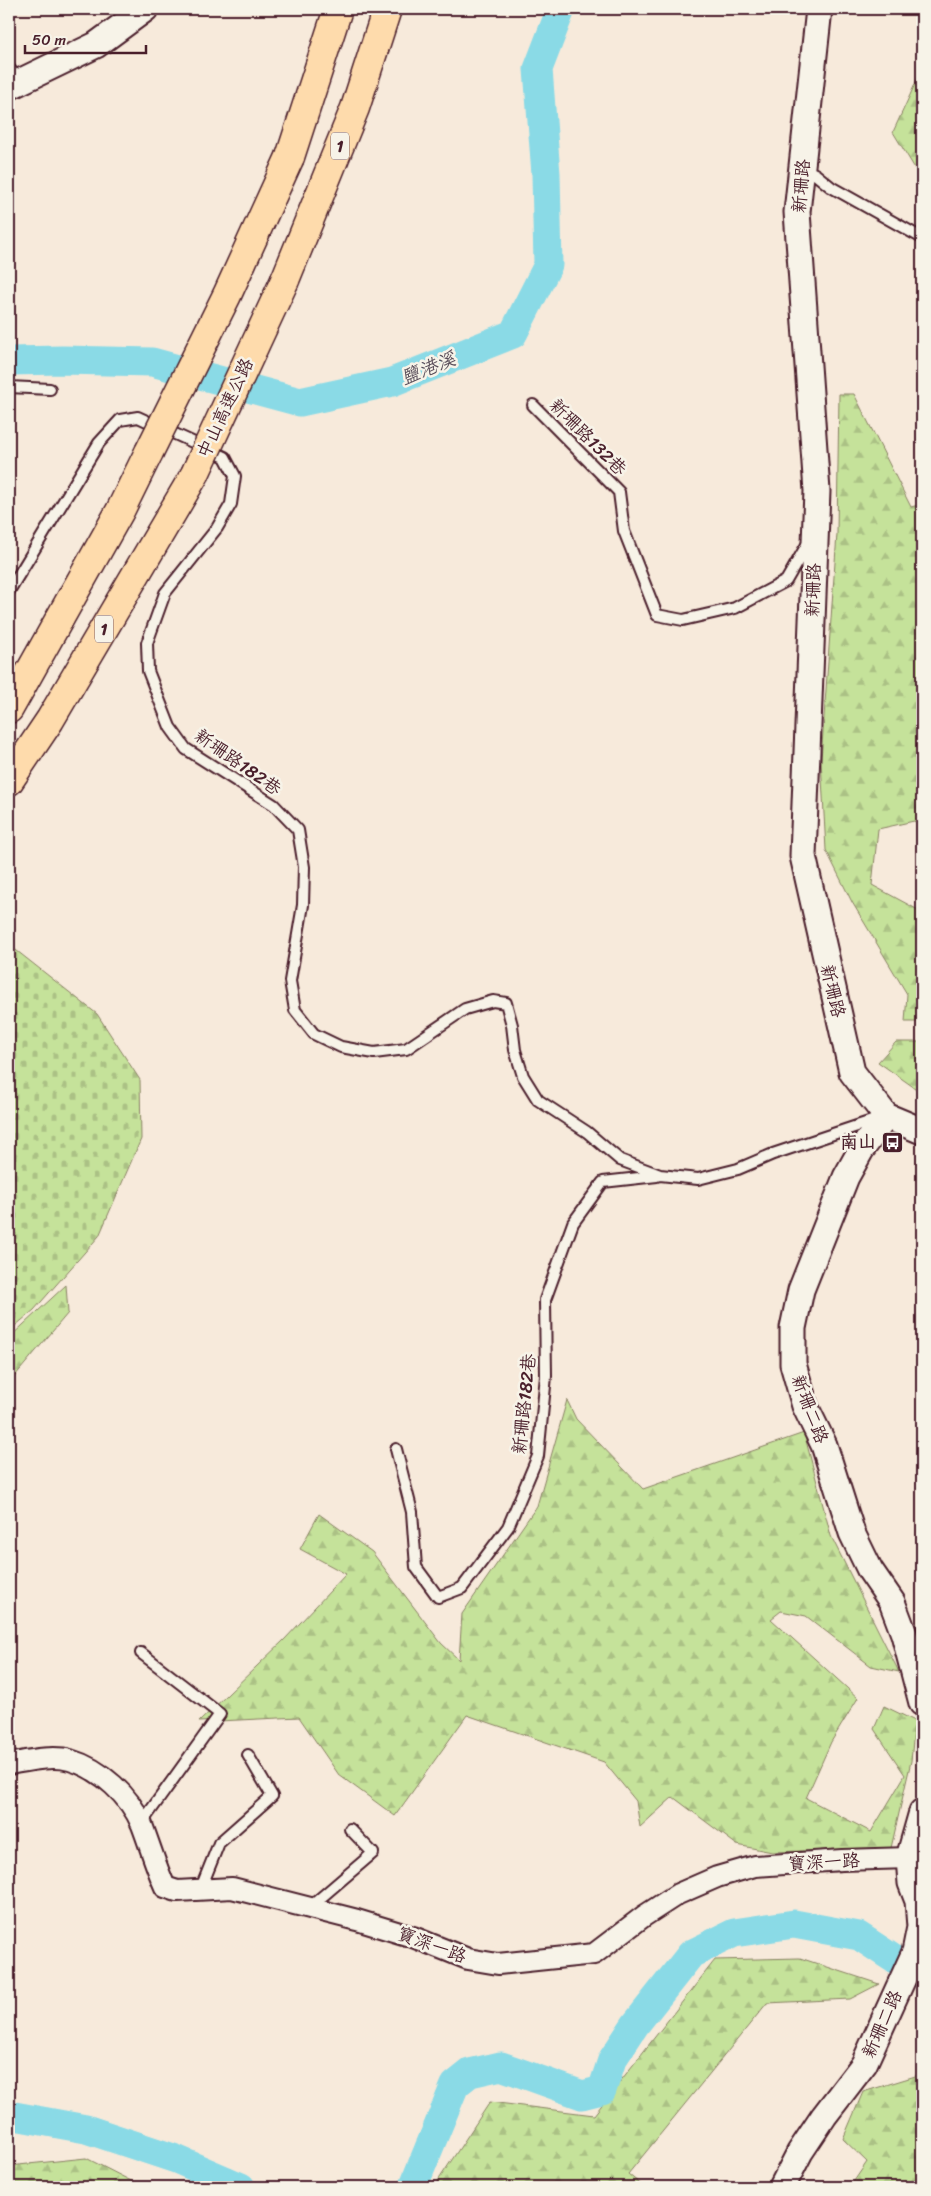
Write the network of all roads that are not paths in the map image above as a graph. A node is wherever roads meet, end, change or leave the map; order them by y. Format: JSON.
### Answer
{"nodes":[{"id":1,"x":145,"y":9,"type":"edge"},
{"id":2,"x":338,"y":9,"type":"edge"},
{"id":3,"x":386,"y":9,"type":"edge"},
{"id":4,"x":819,"y":9,"type":"edge"},
{"id":5,"x":12,"y":79,"type":"edge"},
{"id":6,"x":802,"y":168,"type":"junction"},
{"id":7,"x":922,"y":238,"type":"edge"},
{"id":8,"x":9,"y":387,"type":"edge"},
{"id":9,"x":50,"y":389,"type":"dead end"},
{"id":10,"x":533,"y":405,"type":"dead end"},
{"id":11,"x":815,"y":464,"type":"junction"},
{"id":12,"x":9,"y":591,"type":"edge"},
{"id":13,"x":9,"y":709,"type":"edge"},
{"id":14,"x":9,"y":781,"type":"edge"},
{"id":15,"x":886,"y":1116,"type":"junction"},
{"id":16,"x":922,"y":1131,"type":"edge"},
{"id":17,"x":660,"y":1175,"type":"junction"},
{"id":18,"x":396,"y":1449,"type":"dead end"},
{"id":19,"x":141,"y":1652,"type":"dead end"},
{"id":20,"x":922,"y":1703,"type":"edge"},
{"id":21,"x":248,"y":1755,"type":"dead end"},
{"id":22,"x":9,"y":1764,"type":"edge"},
{"id":23,"x":922,"y":1812,"type":"edge"},
{"id":24,"x":141,"y":1824,"type":"junction"},
{"id":25,"x":350,"y":1830,"type":"dead end"},
{"id":26,"x":909,"y":1858,"type":"junction"},
{"id":27,"x":201,"y":1888,"type":"junction"},
{"id":28,"x":310,"y":1907,"type":"junction"},
{"id":29,"x":782,"y":2187,"type":"edge"}],
"edges":[{"from":1,"to":5,"type":"street"},
{"from":2,"to":13,"type":"highway","bridge":true},
{"from":3,"to":14,"type":"highway","name":"中山高速公路","number":"1","bridge":true},
{"from":4,"to":6,"type":"street","name":"新珊路"},
{"from":6,"to":7,"type":"lane"},
{"from":6,"to":11,"type":"street","name":"新珊路"},
{"from":8,"to":9,"type":"lane"},
{"from":10,"to":11,"type":"lane","name":"新珊路132巷"},
{"from":11,"to":15,"type":"street","name":"新珊路"},
{"from":12,"to":17,"type":"lane","name":"新珊路182巷"},
{"from":15,"to":16,"type":"street","name":"新珊路"},
{"from":15,"to":17,"type":"lane","name":"新珊路182巷"},
{"from":15,"to":20,"type":"street","name":"新珊二路"},
{"from":17,"to":18,"type":"lane","name":"新珊路182巷"},
{"from":19,"to":24,"type":"lane"},
{"from":21,"to":27,"type":"lane"},
{"from":22,"to":24,"type":"street","name":"寶深一路"},
{"from":23,"to":26,"type":"street","name":"新珊二路"},
{"from":24,"to":27,"type":"street","name":"寶深一路"},
{"from":25,"to":28,"type":"lane"},
{"from":26,"to":28,"type":"street","name":"寶深一路"},
{"from":26,"to":29,"type":"street","name":"新珊二路"},
{"from":27,"to":28,"type":"street","name":"寶深一路"}]}
